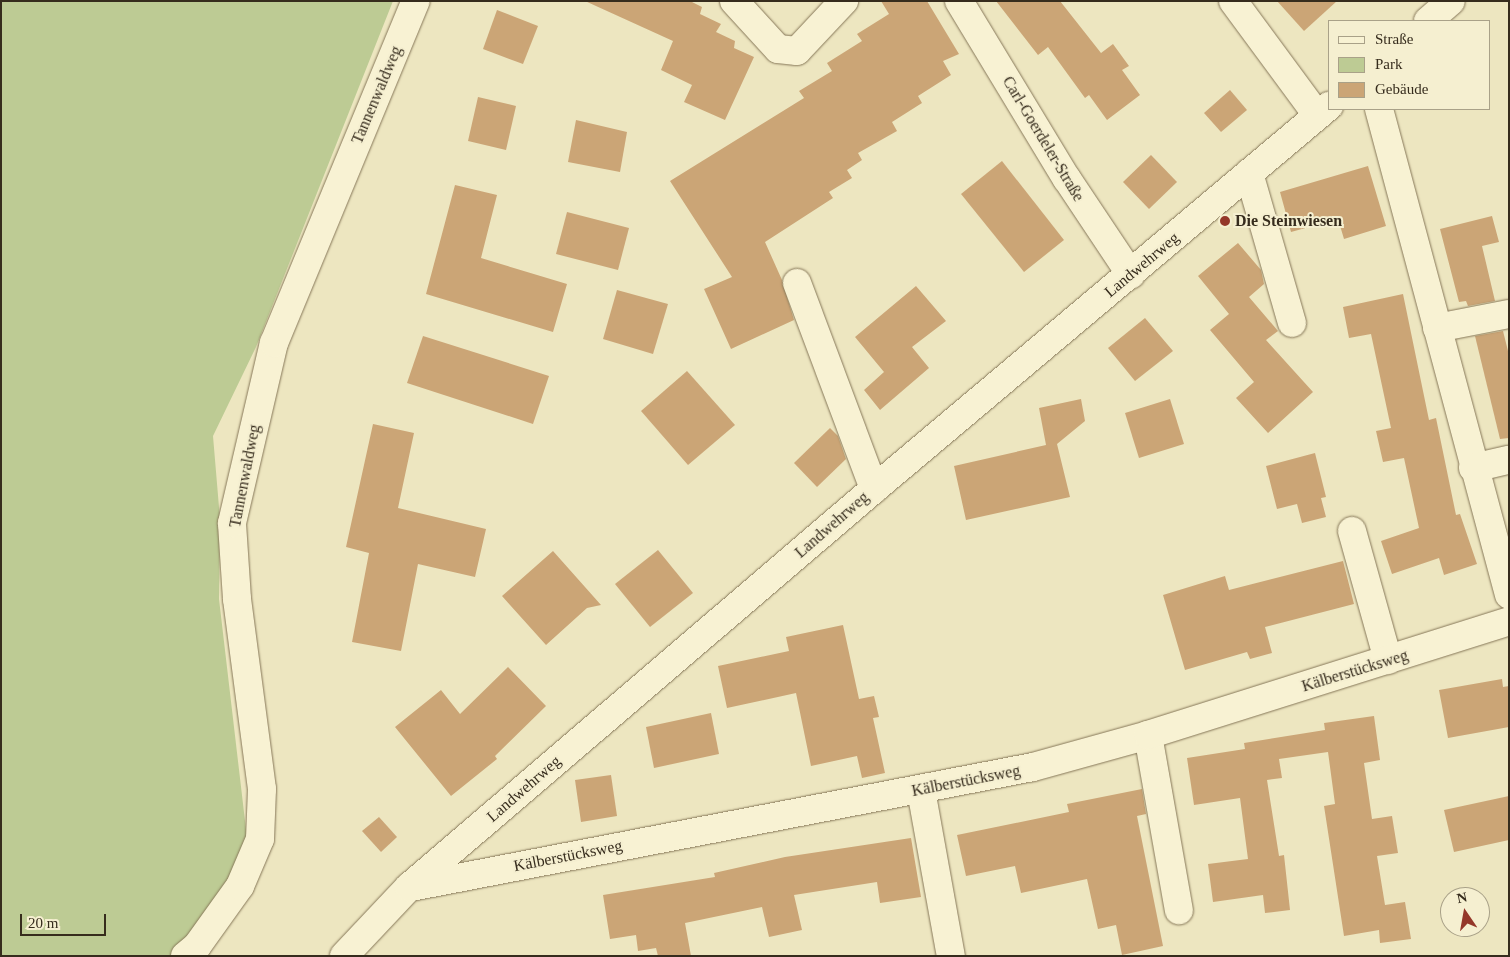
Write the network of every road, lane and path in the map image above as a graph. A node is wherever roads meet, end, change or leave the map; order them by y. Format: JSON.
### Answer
{"nodes":[{"id":1,"x":416,"y":1,"type":"edge"},
{"id":2,"x":734,"y":1,"type":"edge"},
{"id":3,"x":844,"y":1,"type":"edge"},
{"id":4,"x":959,"y":1,"type":"edge"},
{"id":5,"x":1233,"y":1,"type":"edge"},
{"id":6,"x":1451,"y":1,"type":"edge"},
{"id":7,"x":1429,"y":20,"type":"edge"},
{"id":8,"x":1323,"y":110,"type":"edge"},
{"id":9,"x":1379,"y":110,"type":"edge"},
{"id":10,"x":1249,"y":173,"type":"junction"},
{"id":11,"x":1131,"y":275,"type":"junction"},
{"id":12,"x":797,"y":283,"type":"dead end"},
{"id":13,"x":1509,"y":314,"type":"edge"},
{"id":14,"x":1292,"y":323,"type":"dead end"},
{"id":15,"x":1437,"y":328,"type":"junction"},
{"id":16,"x":1509,"y":460,"type":"edge"},
{"id":17,"x":1473,"y":468,"type":"junction"},
{"id":18,"x":874,"y":489,"type":"junction"},
{"id":19,"x":1352,"y":531,"type":"dead end"},
{"id":20,"x":1509,"y":595,"type":"edge"},
{"id":21,"x":1509,"y":621,"type":"edge"},
{"id":22,"x":1388,"y":660,"type":"junction"},
{"id":23,"x":1148,"y":735,"type":"junction"},
{"id":24,"x":921,"y":790,"type":"junction"},
{"id":25,"x":409,"y":888,"type":"junction"},
{"id":26,"x":1179,"y":910,"type":"dead end"},
{"id":27,"x":185,"y":956,"type":"edge"},
{"id":28,"x":344,"y":956,"type":"edge"},
{"id":29,"x":951,"y":956,"type":"edge"}],
"edges":[{"from":1,"to":27,"type":"street","name":"Tannenwaldweg"},
{"from":2,"to":3,"type":"street"},
{"from":4,"to":11,"type":"street","name":"Carl-Goerdeler-Straße"},
{"from":5,"to":8,"type":"street"},
{"from":6,"to":7,"type":"street"},
{"from":8,"to":10,"type":"street","name":"Landwehrweg"},
{"from":9,"to":15,"type":"street"},
{"from":10,"to":11,"type":"street","name":"Landwehrweg"},
{"from":10,"to":14,"type":"street"},
{"from":11,"to":18,"type":"street","name":"Landwehrweg"},
{"from":12,"to":18,"type":"street"},
{"from":13,"to":15,"type":"street"},
{"from":15,"to":17,"type":"street"},
{"from":16,"to":17,"type":"street"},
{"from":17,"to":20,"type":"street"},
{"from":18,"to":25,"type":"street","name":"Landwehrweg"},
{"from":19,"to":22,"type":"street"},
{"from":21,"to":22,"type":"street","name":"Kälberstücksweg"},
{"from":22,"to":23,"type":"street","name":"Kälberstücksweg"},
{"from":23,"to":24,"type":"street","name":"Kälberstücksweg"},
{"from":23,"to":26,"type":"street"},
{"from":24,"to":25,"type":"street","name":"Kälberstücksweg"},
{"from":24,"to":29,"type":"street"},
{"from":25,"to":28,"type":"street","name":"Landwehrweg"}]}
